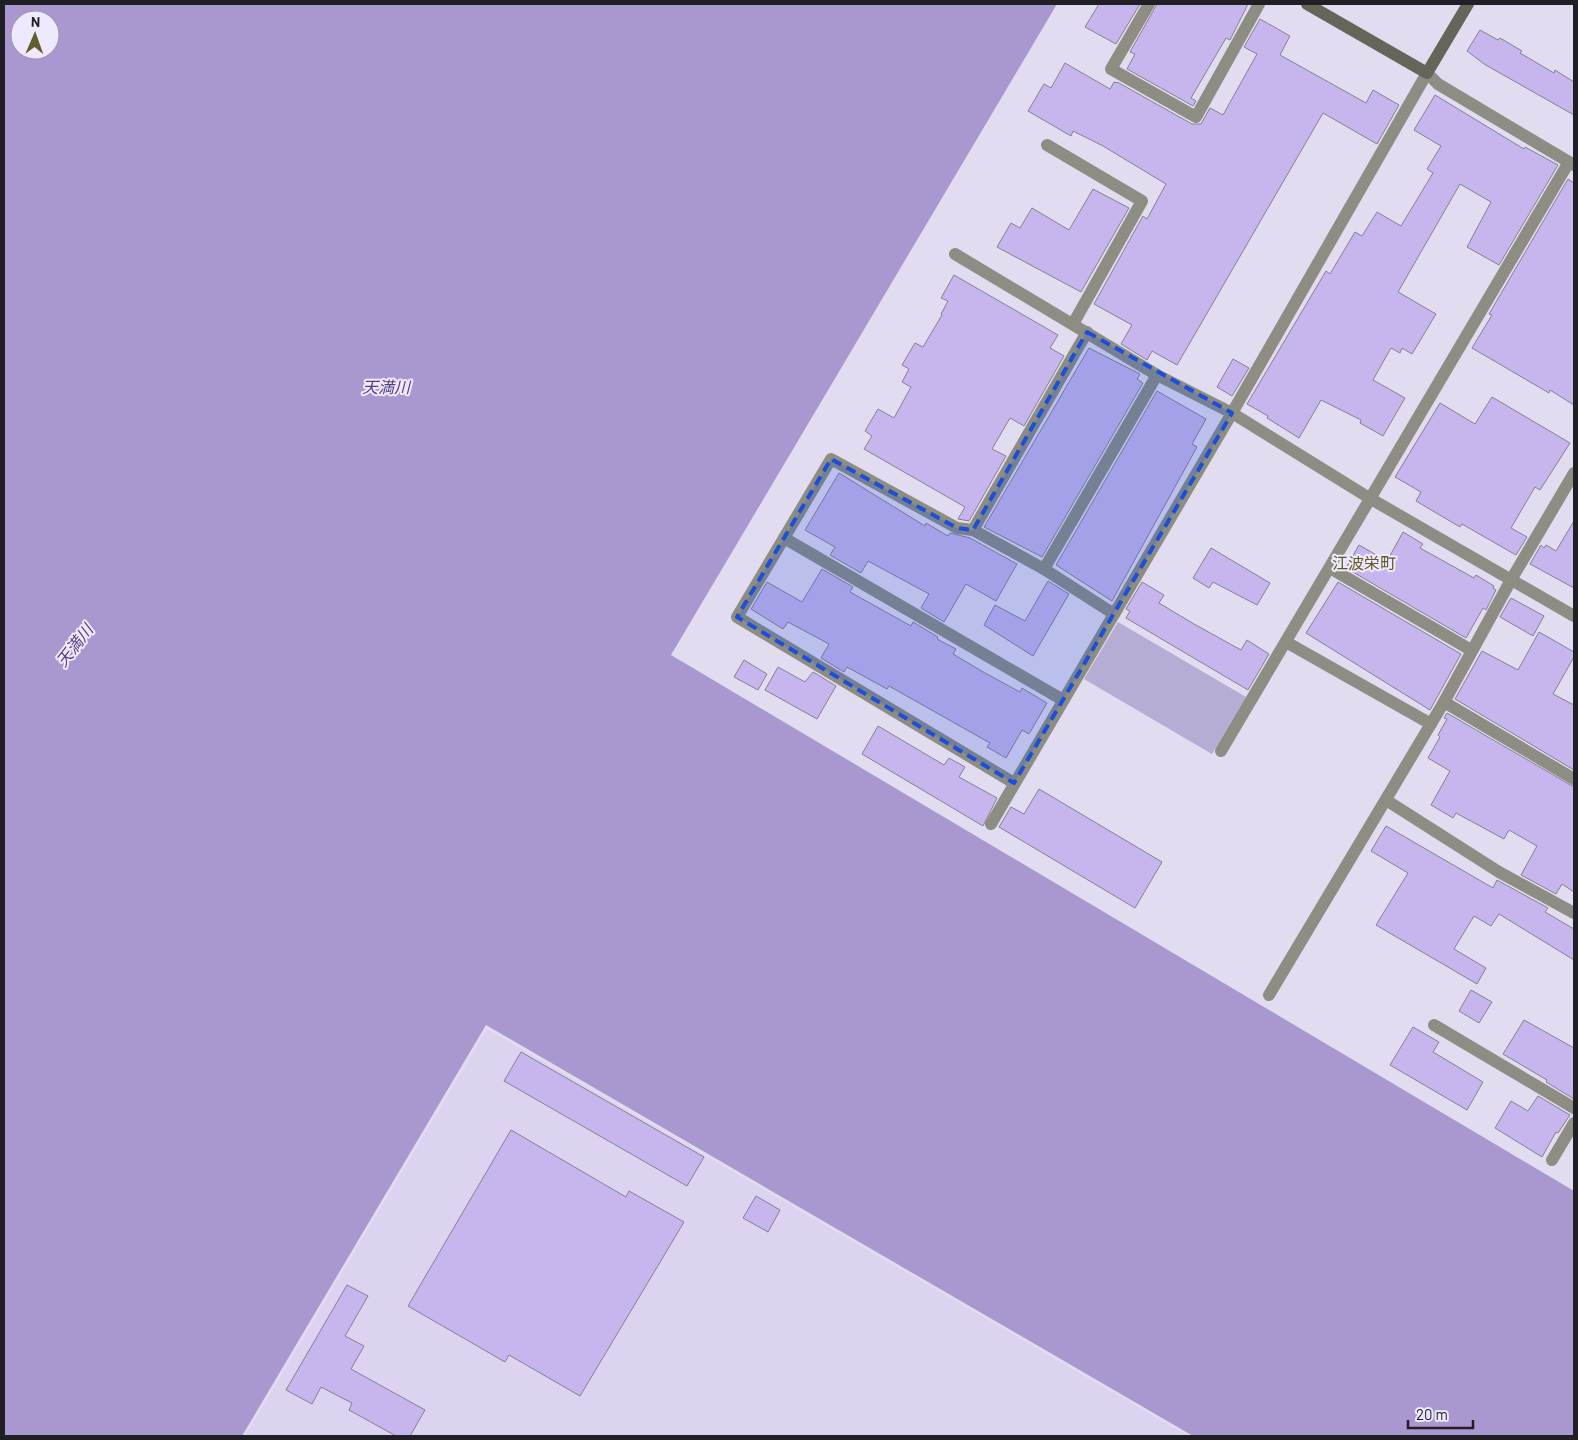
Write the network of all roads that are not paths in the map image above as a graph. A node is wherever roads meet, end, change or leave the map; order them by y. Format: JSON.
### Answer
{"nodes":[{"id":1,"x":1149,"y":4,"type":"edge"},
{"id":2,"x":1259,"y":4,"type":"edge"},
{"id":3,"x":1307,"y":4,"type":"edge"},
{"id":4,"x":1468,"y":4,"type":"edge"},
{"id":5,"x":1428,"y":73,"type":"junction"},
{"id":6,"x":1047,"y":145,"type":"dead end"},
{"id":7,"x":1572,"y":164,"type":"edge"},
{"id":8,"x":954,"y":254,"type":"dead end"},
{"id":9,"x":1073,"y":324,"type":"junction"},
{"id":10,"x":1086,"y":332,"type":"junction"},
{"id":11,"x":1158,"y":375,"type":"junction"},
{"id":12,"x":1232,"y":413,"type":"junction"},
{"id":13,"x":1574,"y":473,"type":"edge"},
{"id":14,"x":1371,"y":500,"type":"junction"},
{"id":15,"x":973,"y":530,"type":"junction"},
{"id":16,"x":784,"y":538,"type":"junction"},
{"id":17,"x":1330,"y":568,"type":"junction"},
{"id":18,"x":1044,"y":569,"type":"junction"},
{"id":19,"x":1511,"y":580,"type":"junction"},
{"id":20,"x":1114,"y":614,"type":"junction"},
{"id":21,"x":1574,"y":616,"type":"edge"},
{"id":22,"x":1286,"y":642,"type":"junction"},
{"id":23,"x":1471,"y":650,"type":"junction"},
{"id":24,"x":1063,"y":700,"type":"junction"},
{"id":25,"x":1444,"y":702,"type":"junction"},
{"id":26,"x":1430,"y":724,"type":"junction"},
{"id":27,"x":1221,"y":751,"type":"dead end"},
{"id":28,"x":1574,"y":779,"type":"edge"},
{"id":29,"x":1014,"y":783,"type":"junction"},
{"id":30,"x":1386,"y":800,"type":"junction"},
{"id":31,"x":991,"y":824,"type":"dead end"},
{"id":32,"x":1574,"y":913,"type":"edge"},
{"id":33,"x":1269,"y":995,"type":"dead end"},
{"id":34,"x":1434,"y":1025,"type":"dead end"},
{"id":35,"x":1574,"y":1108,"type":"edge"},
{"id":36,"x":1574,"y":1123,"type":"edge"},
{"id":37,"x":1552,"y":1160,"type":"dead end"}],
"edges":[{"from":1,"to":2,"type":"street"},
{"from":3,"to":5,"type":"street"},
{"from":4,"to":5,"type":"street"},
{"from":5,"to":7,"type":"street"},
{"from":5,"to":12,"type":"street"},
{"from":6,"to":9,"type":"street"},
{"from":7,"to":14,"type":"street"},
{"from":8,"to":9,"type":"street"},
{"from":9,"to":10,"type":"street"},
{"from":10,"to":11,"type":"street"},
{"from":10,"to":15,"type":"street"},
{"from":11,"to":12,"type":"street"},
{"from":11,"to":18,"type":"street"},
{"from":12,"to":14,"type":"street"},
{"from":12,"to":20,"type":"street"},
{"from":13,"to":19,"type":"street"},
{"from":14,"to":17,"type":"street"},
{"from":14,"to":19,"type":"street"},
{"from":15,"to":16,"type":"street"},
{"from":15,"to":18,"type":"street"},
{"from":16,"to":24,"type":"street"},
{"from":16,"to":29,"type":"street"},
{"from":17,"to":22,"type":"street"},
{"from":17,"to":23,"type":"street"},
{"from":18,"to":20,"type":"street"},
{"from":19,"to":21,"type":"street"},
{"from":19,"to":23,"type":"street"},
{"from":20,"to":24,"type":"street"},
{"from":22,"to":26,"type":"street"},
{"from":22,"to":27,"type":"street"},
{"from":23,"to":25,"type":"street"},
{"from":24,"to":29,"type":"street"},
{"from":25,"to":26,"type":"street"},
{"from":25,"to":28,"type":"street"},
{"from":26,"to":30,"type":"street"},
{"from":29,"to":31,"type":"street"},
{"from":30,"to":32,"type":"street"},
{"from":30,"to":33,"type":"street"},
{"from":34,"to":35,"type":"street"},
{"from":36,"to":37,"type":"street"}]}
